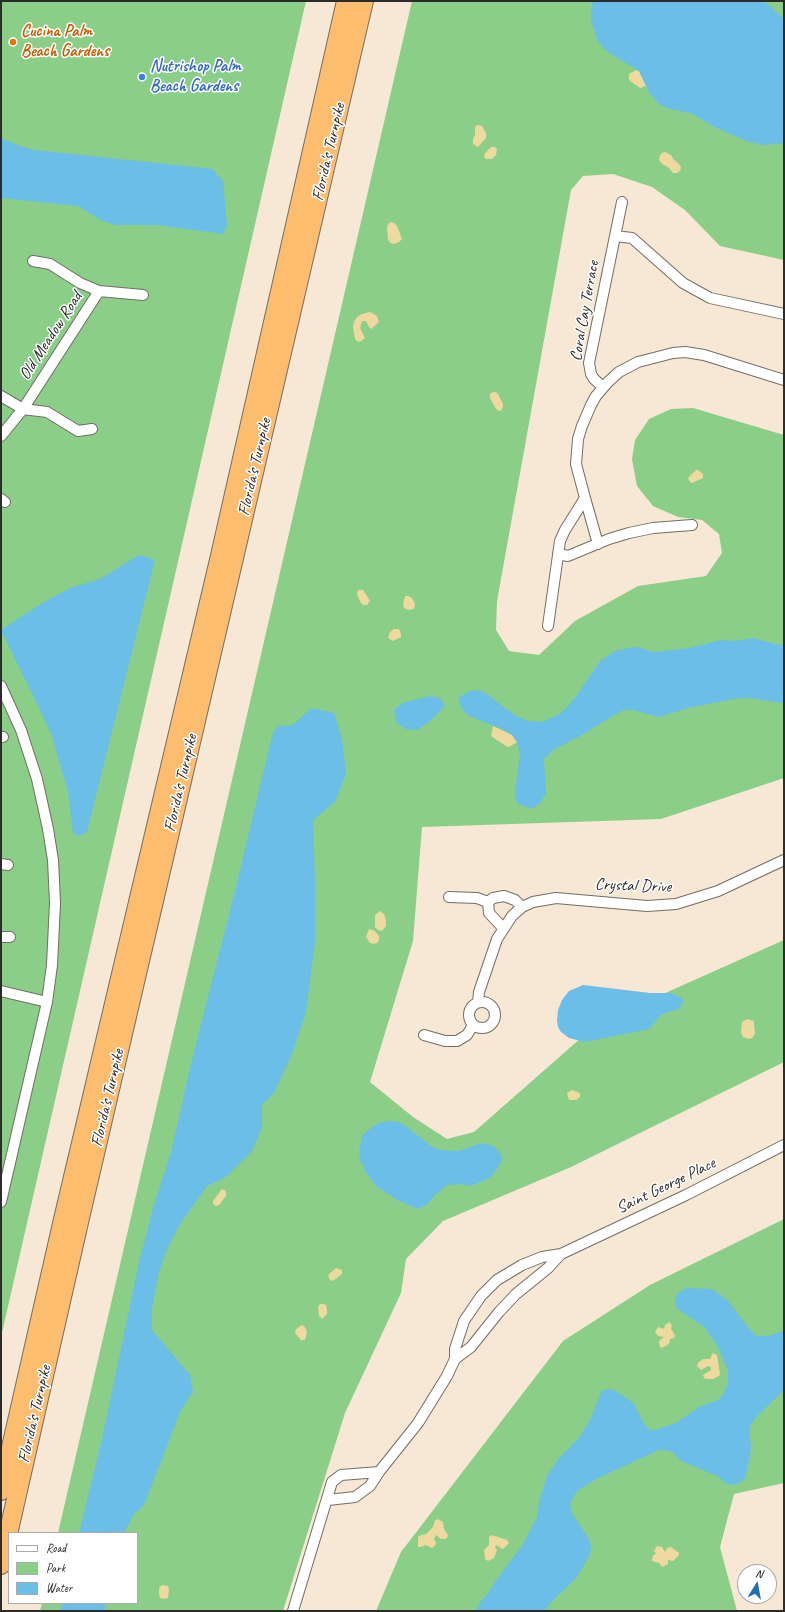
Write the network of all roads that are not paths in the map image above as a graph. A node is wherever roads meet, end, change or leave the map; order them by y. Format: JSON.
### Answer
{"nodes":[{"id":1,"x":346,"y":1,"type":"edge"},
{"id":2,"x":364,"y":1,"type":"edge"},
{"id":3,"x":622,"y":202,"type":"dead end"},
{"id":4,"x":615,"y":236,"type":"junction"},
{"id":5,"x":34,"y":261,"type":"dead end"},
{"id":6,"x":98,"y":292,"type":"junction"},
{"id":7,"x":143,"y":294,"type":"dead end"},
{"id":8,"x":784,"y":314,"type":"edge"},
{"id":9,"x":784,"y":380,"type":"edge"},
{"id":10,"x":603,"y":387,"type":"junction"},
{"id":11,"x":1,"y":396,"type":"edge"},
{"id":12,"x":23,"y":409,"type":"junction"},
{"id":13,"x":92,"y":429,"type":"dead end"},
{"id":14,"x":1,"y":436,"type":"edge"},
{"id":15,"x":585,"y":498,"type":"junction"},
{"id":16,"x":692,"y":525,"type":"dead end"},
{"id":17,"x":598,"y":544,"type":"junction"},
{"id":18,"x":558,"y":554,"type":"junction"},
{"id":19,"x":548,"y":626,"type":"dead end"},
{"id":20,"x":1,"y":686,"type":"edge"},
{"id":21,"x":784,"y":860,"type":"edge"},
{"id":22,"x":448,"y":897,"type":"dead end"},
{"id":23,"x":488,"y":902,"type":"junction"},
{"id":24,"x":522,"y":907,"type":"junction"},
{"id":25,"x":503,"y":928,"type":"junction"},
{"id":26,"x":1,"y":991,"type":"edge"},
{"id":27,"x":47,"y":1002,"type":"junction"},
{"id":28,"x":478,"y":1002,"type":"junction"},
{"id":29,"x":474,"y":1025,"type":"junction"},
{"id":30,"x":424,"y":1035,"type":"dead end"},
{"id":31,"x":784,"y":1145,"type":"edge"},
{"id":32,"x":1,"y":1202,"type":"edge"},
{"id":33,"x":561,"y":1254,"type":"junction"},
{"id":34,"x":455,"y":1359,"type":"junction"},
{"id":35,"x":379,"y":1472,"type":"junction"},
{"id":36,"x":1,"y":1491,"type":"edge"},
{"id":37,"x":328,"y":1500,"type":"junction"},
{"id":38,"x":9,"y":1532,"type":"edge"},
{"id":39,"x":8,"y":1534,"type":"edge"},
{"id":40,"x":1,"y":1565,"type":"edge"},
{"id":41,"x":292,"y":1611,"type":"edge"}],
"edges":[{"from":1,"to":36,"type":"highway","name":"Florida's Turnpike"},
{"from":2,"to":38,"type":"highway","name":"Florida's Turnpike"},
{"from":3,"to":4,"type":"street","name":"Coral Cay Terrace"},
{"from":4,"to":8,"type":"street"},
{"from":4,"to":10,"type":"street","name":"Coral Cay Terrace"},
{"from":5,"to":6,"type":"street"},
{"from":6,"to":7,"type":"street"},
{"from":6,"to":12,"type":"street","name":"Old Meadow Road"},
{"from":9,"to":10,"type":"street"},
{"from":10,"to":15,"type":"street"},
{"from":11,"to":12,"type":"street"},
{"from":12,"to":13,"type":"street"},
{"from":12,"to":14,"type":"street","name":"Old Meadow Road"},
{"from":15,"to":17,"type":"street"},
{"from":15,"to":18,"type":"street"},
{"from":16,"to":17,"type":"street"},
{"from":17,"to":18,"type":"street"},
{"from":18,"to":19,"type":"street"},
{"from":20,"to":27,"type":"street"},
{"from":21,"to":24,"type":"street","name":"Crystal Drive"},
{"from":22,"to":23,"type":"street"},
{"from":23,"to":24,"type":"street"},
{"from":23,"to":25,"type":"street"},
{"from":24,"to":25,"type":"street","name":"Crystal Drive"},
{"from":25,"to":28,"type":"street","name":"Crystal Drive"},
{"from":26,"to":27,"type":"street"},
{"from":27,"to":32,"type":"street"},
{"from":28,"to":29,"type":"street","name":"Crystal Drive"},
{"from":28,"to":29,"type":"street"},
{"from":29,"to":30,"type":"street"},
{"from":31,"to":33,"type":"street","name":"Saint George Place"},
{"from":33,"to":34,"type":"street","name":"Saint George Place"},
{"from":33,"to":34,"type":"street","name":"Saint George Place"},
{"from":34,"to":35,"type":"street","name":"Saint George Place"},
{"from":35,"to":37,"type":"street","name":"Saint George Place"},
{"from":35,"to":37,"type":"street"},
{"from":37,"to":41,"type":"street"},
{"from":39,"to":40,"type":"highway","name":"Florida's Turnpike"}]}
